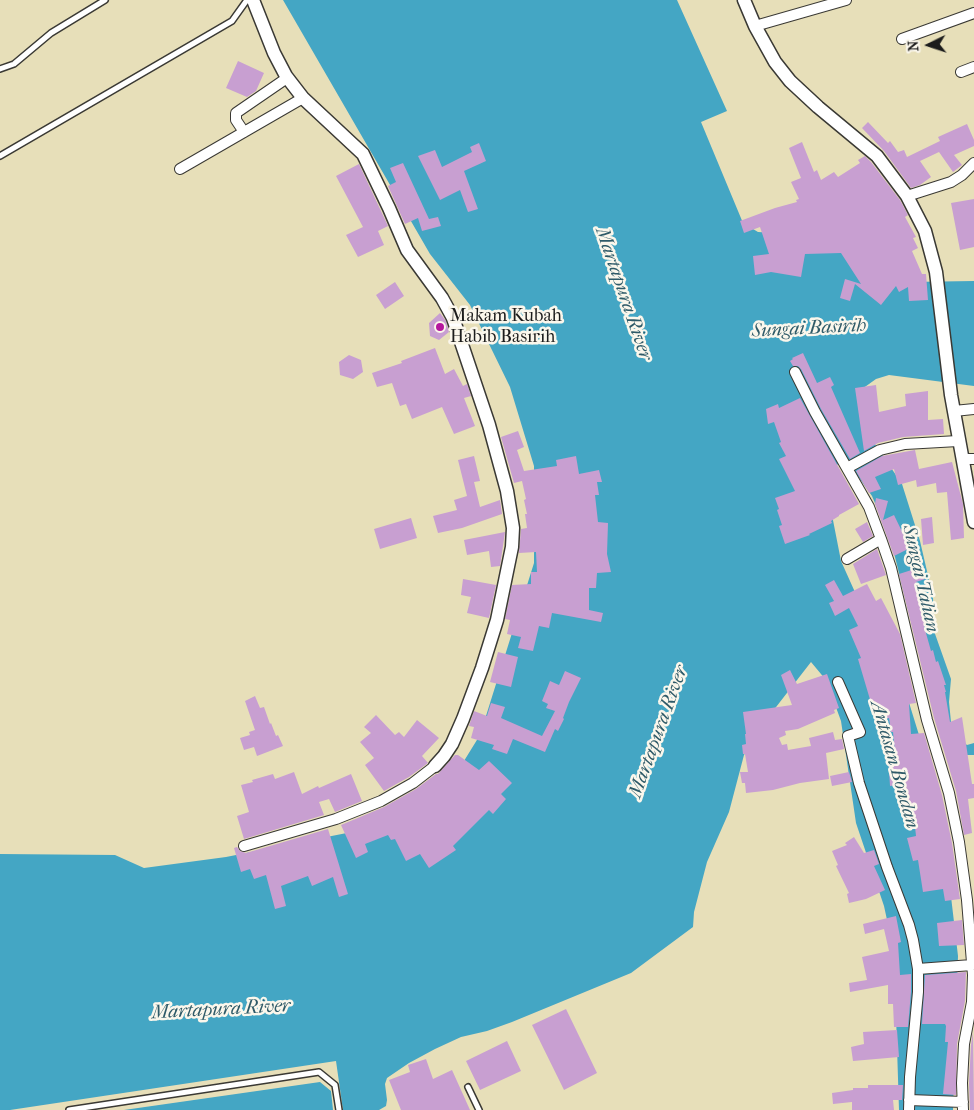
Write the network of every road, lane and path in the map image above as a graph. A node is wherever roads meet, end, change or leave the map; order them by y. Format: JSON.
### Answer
{"nodes":[{"id":1,"x":106,"y":0,"type":"edge"},
{"id":2,"x":247,"y":0,"type":"edge"},
{"id":3,"x":253,"y":0,"type":"edge"},
{"id":4,"x":744,"y":0,"type":"edge"},
{"id":5,"x":846,"y":0,"type":"edge"},
{"id":6,"x":974,"y":13,"type":"edge"},
{"id":7,"x":755,"y":26,"type":"junction"},
{"id":8,"x":902,"y":39,"type":"dead end"},
{"id":9,"x":974,"y":68,"type":"edge"},
{"id":10,"x":0,"y":69,"type":"edge"},
{"id":11,"x":961,"y":72,"type":"dead end"},
{"id":12,"x":287,"y":78,"type":"junction"},
{"id":13,"x":303,"y":98,"type":"junction"},
{"id":14,"x":244,"y":132,"type":"junction"},
{"id":15,"x":0,"y":156,"type":"edge"},
{"id":16,"x":974,"y":163,"type":"edge"},
{"id":17,"x":180,"y":169,"type":"dead end"},
{"id":18,"x":907,"y":196,"type":"junction"},
{"id":19,"x":795,"y":372,"type":"dead end"},
{"id":20,"x":974,"y":409,"type":"edge"},
{"id":21,"x":954,"y":411,"type":"junction"},
{"id":22,"x":958,"y":441,"type":"junction"},
{"id":23,"x":969,"y":459,"type":"edge"},
{"id":24,"x":847,"y":468,"type":"junction"},
{"id":25,"x":974,"y":518,"type":"edge"},
{"id":26,"x":881,"y":539,"type":"junction"},
{"id":27,"x":847,"y":558,"type":"dead end"},
{"id":28,"x":838,"y":682,"type":"dead end"},
{"id":29,"x":435,"y":766,"type":"joint"},
{"id":30,"x":244,"y":846,"type":"dead end"},
{"id":31,"x":974,"y":862,"type":"edge"},
{"id":32,"x":962,"y":864,"type":"junction"},
{"id":33,"x":972,"y":965,"type":"junction"},
{"id":34,"x":918,"y":969,"type":"junction"},
{"id":35,"x":468,"y":1087,"type":"dead end"},
{"id":36,"x":909,"y":1105,"type":"edge"},
{"id":37,"x":963,"y":1106,"type":"edge"},
{"id":38,"x":69,"y":1110,"type":"edge"},
{"id":39,"x":339,"y":1110,"type":"edge"},
{"id":40,"x":480,"y":1110,"type":"edge"}],
"edges":[{"from":1,"to":10,"type":"lane"},
{"from":2,"to":15,"type":"lane"},
{"from":3,"to":12,"type":"street"},
{"from":4,"to":7,"type":"street"},
{"from":5,"to":7,"type":"street"},
{"from":6,"to":8,"type":"street"},
{"from":7,"to":18,"type":"street"},
{"from":9,"to":11,"type":"street"},
{"from":12,"to":13,"type":"street"},
{"from":12,"to":14,"type":"street"},
{"from":13,"to":14,"type":"street"},
{"from":13,"to":29,"type":"street"},
{"from":14,"to":17,"type":"street"},
{"from":16,"to":18,"type":"street"},
{"from":18,"to":21,"type":"street"},
{"from":19,"to":24,"type":"street"},
{"from":20,"to":21,"type":"street"},
{"from":21,"to":22,"type":"street"},
{"from":22,"to":23,"type":"street"},
{"from":22,"to":24,"type":"street"},
{"from":23,"to":25,"type":"street"},
{"from":24,"to":26,"type":"street"},
{"from":26,"to":27,"type":"street"},
{"from":26,"to":32,"type":"street"},
{"from":28,"to":34,"type":"street"},
{"from":29,"to":30,"type":"street"},
{"from":31,"to":32,"type":"street"},
{"from":32,"to":33,"type":"street"},
{"from":33,"to":34,"type":"street"},
{"from":33,"to":37,"type":"street"},
{"from":34,"to":36,"type":"street"},
{"from":35,"to":40,"type":"lane"},
{"from":36,"to":37,"type":"street"},
{"from":38,"to":39,"type":"lane"}]}
